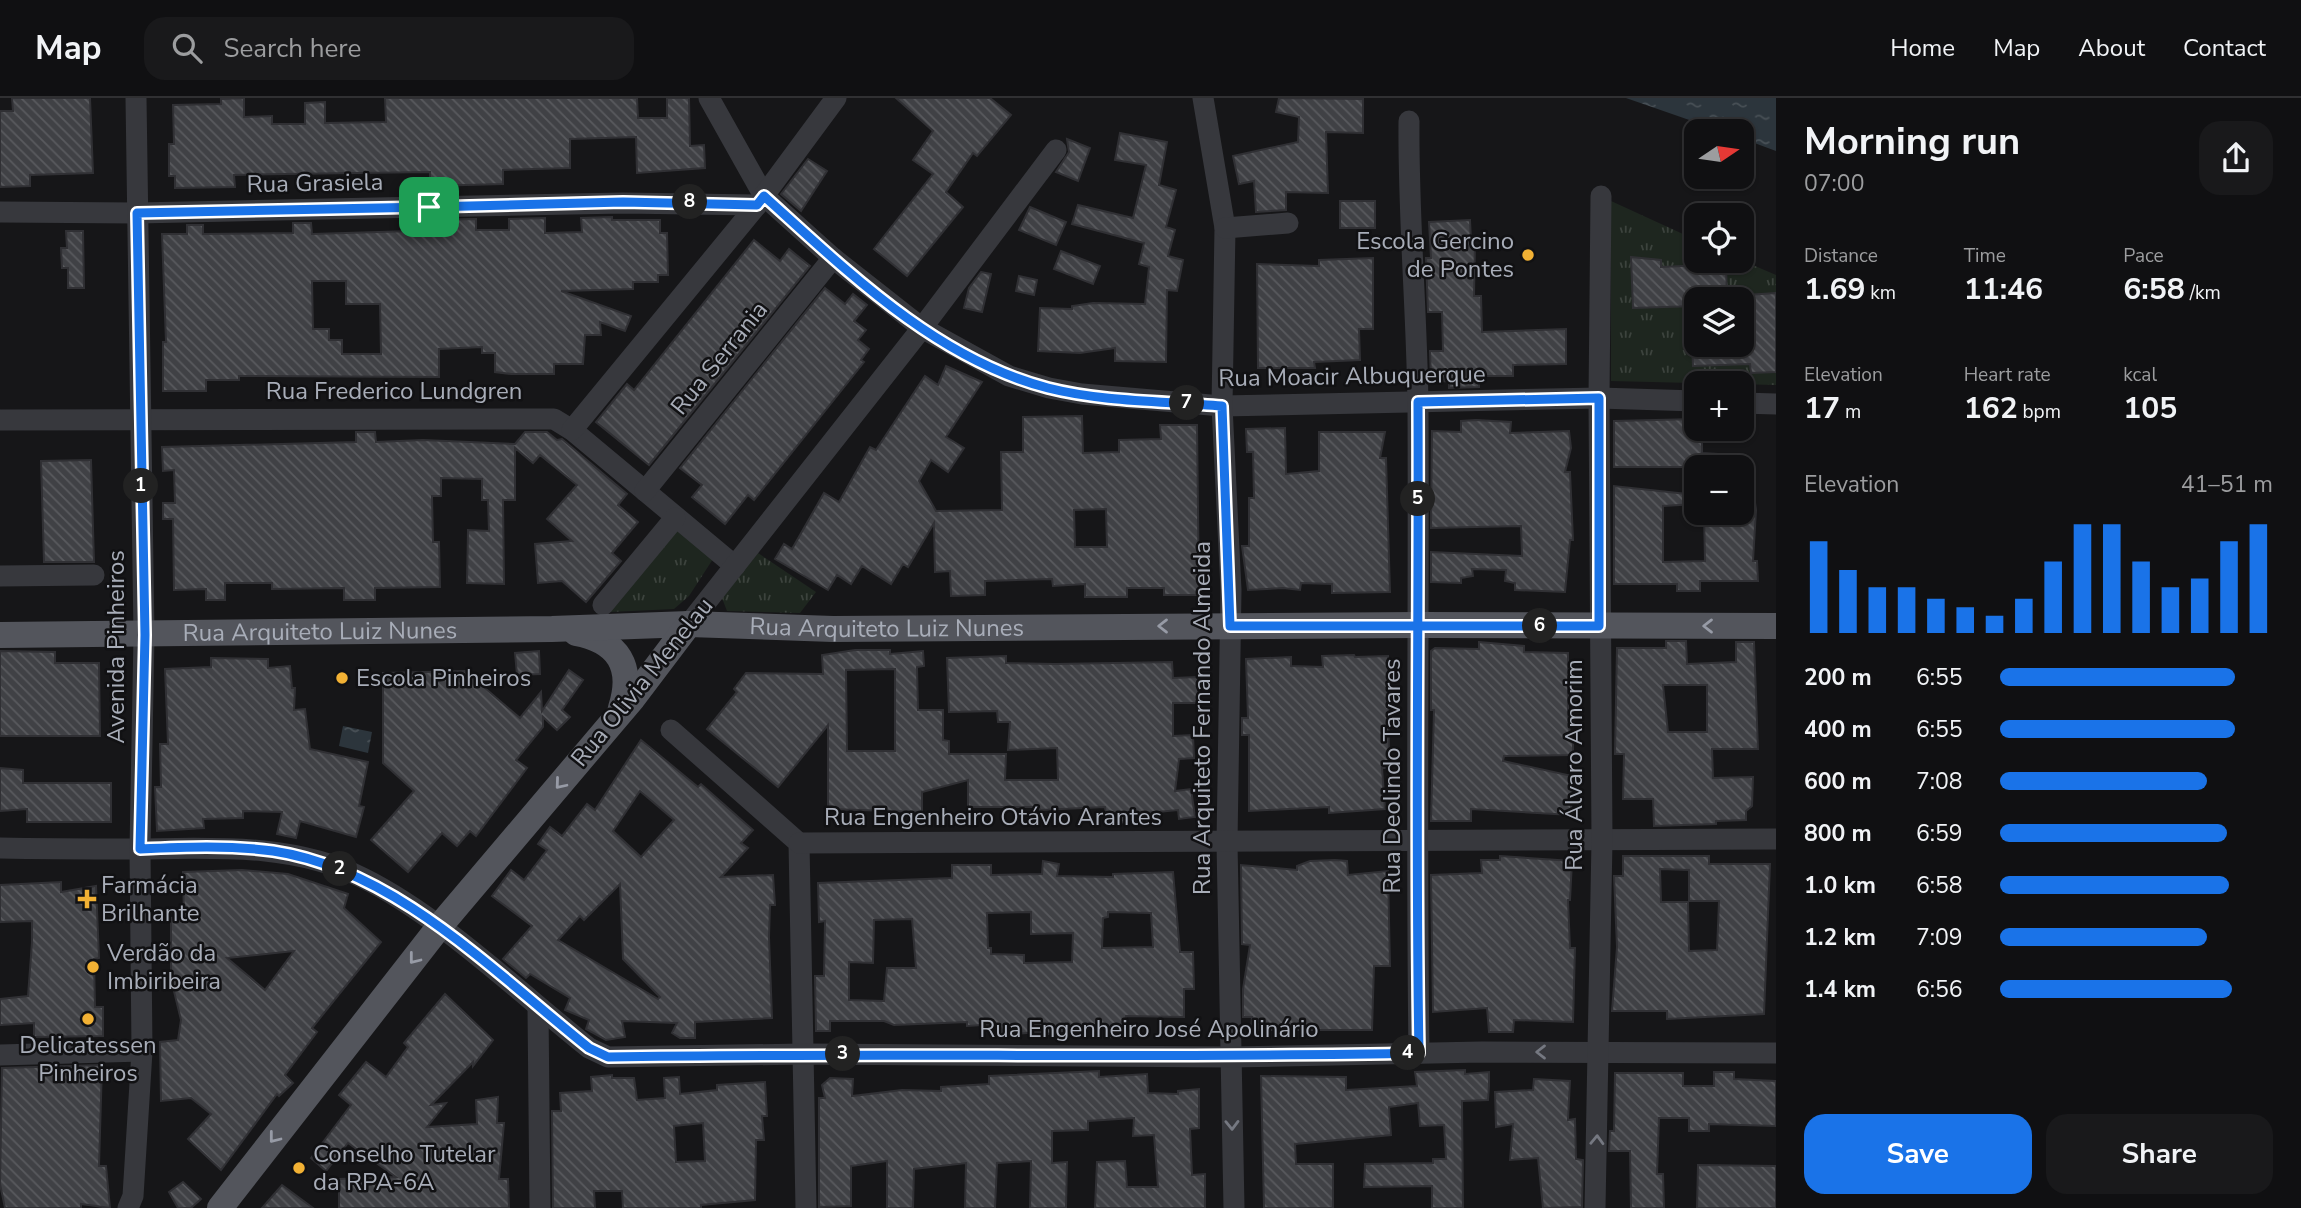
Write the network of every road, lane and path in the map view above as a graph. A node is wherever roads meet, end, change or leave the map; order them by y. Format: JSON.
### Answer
{"nodes":[{"id":1,"x":136,"y":98,"type":"edge"},
{"id":2,"x":709,"y":98,"type":"edge"},
{"id":3,"x":836,"y":98,"type":"edge"},
{"id":4,"x":1203,"y":98,"type":"edge"},
{"id":5,"x":1409,"y":121,"type":"dead end"},
{"id":6,"x":1056,"y":150,"type":"dead end"},
{"id":7,"x":1601,"y":196,"type":"dead end"},
{"id":8,"x":760,"y":200,"type":"junction"},
{"id":9,"x":0,"y":212,"type":"edge"},
{"id":10,"x":137,"y":213,"type":"junction"},
{"id":11,"x":1288,"y":223,"type":"dead end"},
{"id":12,"x":1226,"y":228,"type":"junction"},
{"id":13,"x":833,"y":258,"type":"junction"},
{"id":14,"x":922,"y":328,"type":"junction"},
{"id":15,"x":1599,"y":398,"type":"junction"},
{"id":16,"x":1684,"y":401,"type":"edge"},
{"id":17,"x":1418,"y":402,"type":"junction"},
{"id":18,"x":1754,"y":403,"type":"edge"},
{"id":19,"x":1776,"y":404,"type":"edge"},
{"id":20,"x":1222,"y":406,"type":"junction"},
{"id":21,"x":139,"y":418,"type":"junction"},
{"id":22,"x":0,"y":420,"type":"edge"},
{"id":23,"x":572,"y":430,"type":"junction"},
{"id":24,"x":645,"y":491,"type":"junction"},
{"id":25,"x":675,"y":518,"type":"junction"},
{"id":26,"x":735,"y":566,"type":"junction"},
{"id":27,"x":94,"y":575,"type":"dead end"},
{"id":28,"x":0,"y":576,"type":"edge"},
{"id":29,"x":603,"y":605,"type":"dead end"},
{"id":30,"x":689,"y":624,"type":"junction"},
{"id":31,"x":1419,"y":625,"type":"junction"},
{"id":32,"x":1230,"y":626,"type":"junction"},
{"id":33,"x":1599,"y":626,"type":"junction"},
{"id":34,"x":1776,"y":626,"type":"edge"},
{"id":35,"x":552,"y":629,"type":"junction"},
{"id":36,"x":0,"y":635,"type":"edge"},
{"id":37,"x":145,"y":635,"type":"junction"},
{"id":38,"x":620,"y":713,"type":"junction"},
{"id":39,"x":671,"y":730,"type":"dead end"},
{"id":40,"x":1776,"y":839,"type":"edge"},
{"id":41,"x":1602,"y":841,"type":"junction"},
{"id":42,"x":1416,"y":842,"type":"junction"},
{"id":43,"x":799,"y":843,"type":"junction"},
{"id":44,"x":1227,"y":843,"type":"junction"},
{"id":45,"x":0,"y":848,"type":"edge"},
{"id":46,"x":140,"y":849,"type":"junction"},
{"id":47,"x":439,"y":927,"type":"junction"},
{"id":48,"x":538,"y":1008,"type":"junction"},
{"id":49,"x":142,"y":1051,"type":"junction"},
{"id":50,"x":1599,"y":1052,"type":"junction"},
{"id":51,"x":1419,"y":1053,"type":"junction"},
{"id":52,"x":1776,"y":1053,"type":"edge"},
{"id":53,"x":804,"y":1054,"type":"junction"},
{"id":54,"x":0,"y":1055,"type":"edge"},
{"id":55,"x":1231,"y":1057,"type":"junction"},
{"id":56,"x":135,"y":1204,"type":"edge"},
{"id":57,"x":220,"y":1208,"type":"edge"},
{"id":58,"x":540,"y":1208,"type":"edge"},
{"id":59,"x":806,"y":1208,"type":"edge"},
{"id":60,"x":1234,"y":1208,"type":"edge"},
{"id":61,"x":1595,"y":1208,"type":"edge"}],
"edges":[{"from":1,"to":10,"type":"street","name":"Avenida Pinheiros"},
{"from":2,"to":8,"type":"street","name":"Rua Moacir Albuquerque"},
{"from":3,"to":8,"type":"street"},
{"from":4,"to":12,"type":"street","name":"Rua Arquiteto Fernando Almeida"},
{"from":5,"to":17,"type":"street","name":"Rua Deolindo Tavares"},
{"from":6,"to":14,"type":"street","name":"Rua Olivia Menelau"},
{"from":7,"to":15,"type":"street","name":"Rua Álvaro Amorim"},
{"from":8,"to":10,"type":"street","name":"Rua Grasiela"},
{"from":8,"to":13,"type":"street","name":"Rua Moacir Albuquerque"},
{"from":8,"to":23,"type":"street"},
{"from":9,"to":10,"type":"street","name":"Rua Grasiela"},
{"from":10,"to":21,"type":"street","name":"Avenida Pinheiros"},
{"from":11,"to":12,"type":"street"},
{"from":12,"to":20,"type":"street","name":"Rua Arquiteto Fernando Almeida"},
{"from":13,"to":14,"type":"street","name":"Rua Moacir Albuquerque"},
{"from":13,"to":24,"type":"street","name":"Rua Serrania"},
{"from":14,"to":20,"type":"street","name":"Rua Moacir Albuquerque"},
{"from":14,"to":26,"type":"street","name":"Rua Olivia Menelau"},
{"from":15,"to":16,"type":"street","name":"Rua Moacir Albuquerque"},
{"from":15,"to":17,"type":"street","name":"Rua Moacir Albuquerque"},
{"from":15,"to":33,"type":"street","name":"Rua Álvaro Amorim"},
{"from":17,"to":20,"type":"street","name":"Rua Moacir Albuquerque"},
{"from":17,"to":31,"type":"street","name":"Rua Deolindo Tavares"},
{"from":18,"to":19,"type":"street"},
{"from":20,"to":32,"type":"street","name":"Rua Arquiteto Fernando Almeida"},
{"from":21,"to":22,"type":"street","name":"Rua Frederico Lundgren"},
{"from":21,"to":23,"type":"street","name":"Rua Frederico Lundgren"},
{"from":21,"to":37,"type":"street","name":"Avenida Pinheiros"},
{"from":23,"to":24,"type":"street","name":"Rua Frederico Lundgren"},
{"from":24,"to":25,"type":"street","name":"Rua Frederico Lundgren"},
{"from":25,"to":26,"type":"street","name":"Rua Frederico Lundgren"},
{"from":25,"to":29,"type":"street"},
{"from":26,"to":30,"type":"street","name":"Rua Olivia Menelau"},
{"from":27,"to":28,"type":"street"},
{"from":32,"to":30,"type":"main road","name":"Rua Arquiteto Luiz Nunes","one_way":true},
{"from":30,"to":35,"type":"main road","name":"Rua Arquiteto Luiz Nunes"},
{"from":30,"to":38,"type":"main road","name":"Rua Olivia Menelau"},
{"from":31,"to":32,"type":"main road","name":"Rua Arquiteto Luiz Nunes"},
{"from":31,"to":33,"type":"main road","name":"Rua Arquiteto Luiz Nunes"},
{"from":31,"to":42,"type":"street","name":"Rua Deolindo Tavares"},
{"from":32,"to":44,"type":"street","name":"Rua Arquiteto Fernando Almeida"},
{"from":34,"to":33,"type":"main road","name":"Rua Arquiteto Luiz Nunes","one_way":true},
{"from":33,"to":41,"type":"street","name":"Rua Álvaro Amorim"},
{"from":35,"to":37,"type":"main road","name":"Rua Arquiteto Luiz Nunes"},
{"from":35,"to":38,"type":"main road"},
{"from":36,"to":37,"type":"main road","name":"Rua Arquiteto Luiz Nunes"},
{"from":37,"to":46,"type":"street","name":"Avenida Pinheiros"},
{"from":38,"to":47,"type":"main road","name":"Rua Olivia Menelau","one_way":true},
{"from":39,"to":43,"type":"street"},
{"from":40,"to":41,"type":"street","name":"Rua Engenheiro Otávio Arantes"},
{"from":41,"to":42,"type":"street","name":"Rua Engenheiro Otávio Arantes"},
{"from":41,"to":50,"type":"street","name":"Rua Álvaro Amorim"},
{"from":42,"to":44,"type":"street","name":"Rua Engenheiro Otávio Arantes"},
{"from":42,"to":51,"type":"street","name":"Rua Deolindo Tavares"},
{"from":43,"to":44,"type":"street","name":"Rua Engenheiro Otávio Arantes"},
{"from":43,"to":53,"type":"street"},
{"from":44,"to":55,"type":"street","name":"Rua Arquiteto Fernando Almeida"},
{"from":45,"to":46,"type":"street","name":"Rua Engenheiro José Apolinário"},
{"from":46,"to":47,"type":"street","name":"Rua Engenheiro José Apolinário"},
{"from":46,"to":49,"type":"street","name":"Avenida Pinheiros"},
{"from":47,"to":48,"type":"street","name":"Rua Engenheiro José Apolinário"},
{"from":47,"to":57,"type":"main road","name":"Rua Olivia Menelau","one_way":true},
{"from":48,"to":53,"type":"street","name":"Rua Engenheiro José Apolinário"},
{"from":48,"to":58,"type":"street"},
{"from":49,"to":54,"type":"street"},
{"from":49,"to":56,"type":"street","name":"Avenida Pinheiros"},
{"from":50,"to":51,"type":"street","name":"Rua Engenheiro José Apolinário","one_way":true},
{"from":50,"to":52,"type":"street","name":"Rua Engenheiro José Apolinário"},
{"from":61,"to":50,"type":"street","name":"Rua Álvaro Amorim","one_way":true},
{"from":51,"to":55,"type":"street","name":"Rua Engenheiro José Apolinário"},
{"from":53,"to":55,"type":"street","name":"Rua Engenheiro José Apolinário"},
{"from":53,"to":59,"type":"street"},
{"from":55,"to":60,"type":"street","name":"Rua Arquiteto Fernando Almeida","one_way":true}]}
